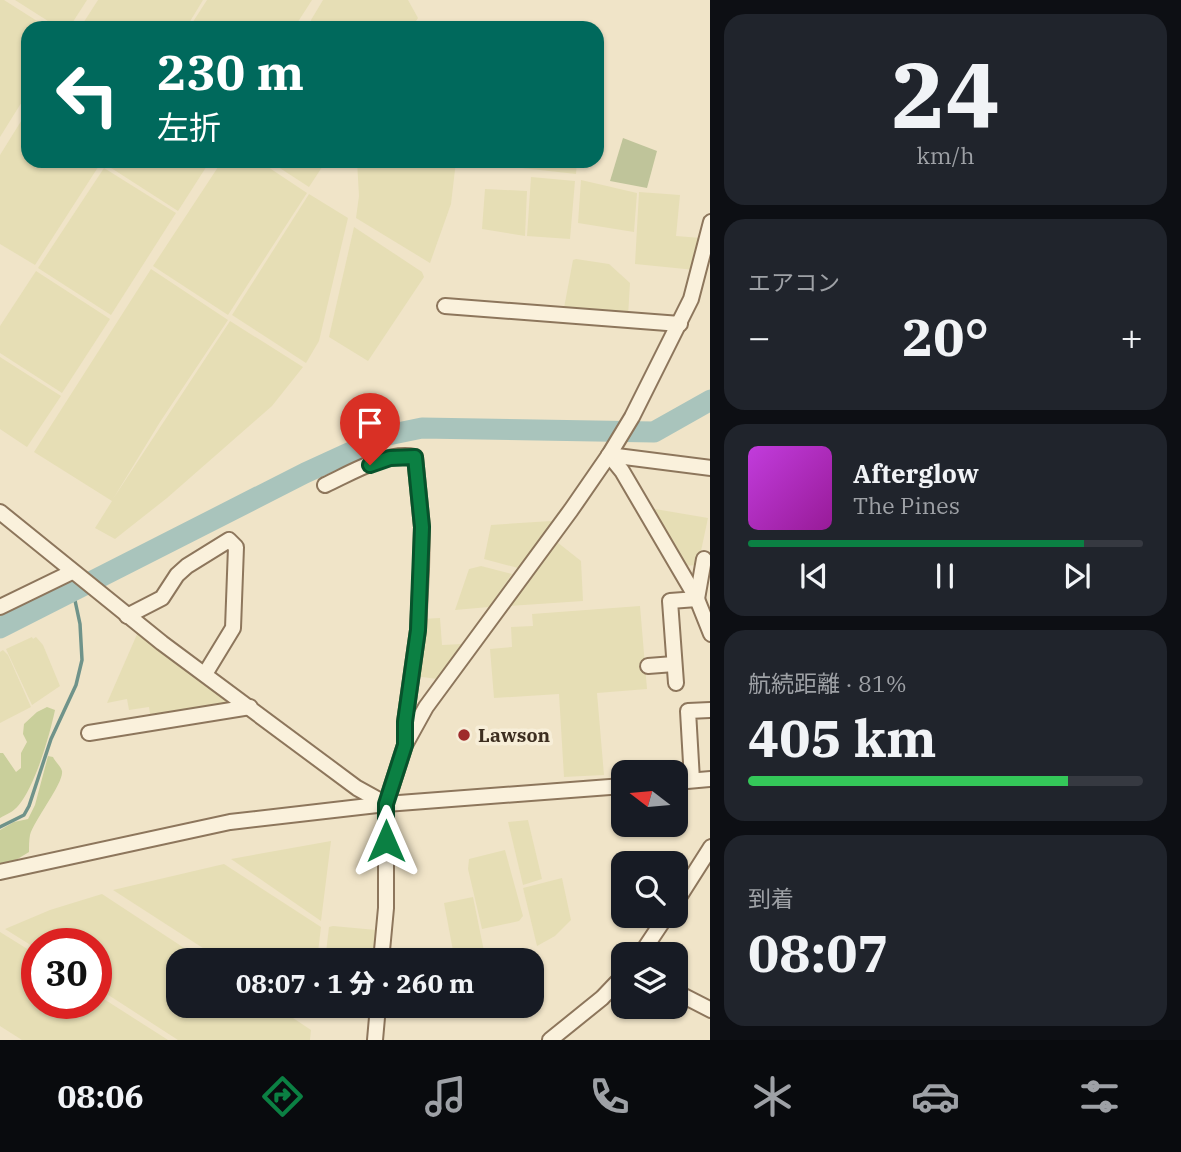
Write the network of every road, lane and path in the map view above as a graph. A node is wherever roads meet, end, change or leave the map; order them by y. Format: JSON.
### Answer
{"nodes":[{"id":1,"x":710,"y":222,"type":"edge"},
{"id":2,"x":445,"y":306,"type":"dead end"},
{"id":3,"x":680,"y":324,"type":"junction"},
{"id":4,"x":609,"y":455,"type":"junction"},
{"id":5,"x":710,"y":468,"type":"edge"},
{"id":6,"x":325,"y":485,"type":"dead end"},
{"id":7,"x":0,"y":512,"type":"edge"},
{"id":8,"x":704,"y":559,"type":"dead end"},
{"id":9,"x":74,"y":574,"type":"junction"},
{"id":10,"x":697,"y":600,"type":"junction"},
{"id":11,"x":0,"y":607,"type":"edge"},
{"id":12,"x":127,"y":616,"type":"junction"},
{"id":13,"x":710,"y":634,"type":"edge"},
{"id":14,"x":674,"y":664,"type":"junction"},
{"id":15,"x":648,"y":666,"type":"dead end"},
{"id":16,"x":205,"y":674,"type":"junction"},
{"id":17,"x":676,"y":683,"type":"dead end"},
{"id":18,"x":250,"y":706,"type":"junction"},
{"id":19,"x":710,"y":710,"type":"edge"},
{"id":20,"x":89,"y":733,"type":"dead end"},
{"id":21,"x":405,"y":745,"type":"junction"},
{"id":22,"x":710,"y":779,"type":"edge"},
{"id":23,"x":688,"y":780,"type":"edge"},
{"id":24,"x":692,"y":780,"type":"junction"},
{"id":25,"x":611,"y":787,"type":"edge"},
{"id":26,"x":386,"y":804,"type":"junction"},
{"id":27,"x":710,"y":847,"type":"edge"},
{"id":28,"x":0,"y":872,"type":"edge"},
{"id":29,"x":688,"y":883,"type":"edge"},
{"id":30,"x":382,"y":948,"type":"edge"},
{"id":31,"x":611,"y":988,"type":"edge"},
{"id":32,"x":688,"y":998,"type":"edge"},
{"id":33,"x":710,"y":1010,"type":"edge"},
{"id":34,"x":377,"y":1018,"type":"edge"},
{"id":35,"x":375,"y":1040,"type":"edge"},
{"id":36,"x":550,"y":1040,"type":"edge"}],
"edges":[{"from":1,"to":3,"type":"street"},
{"from":2,"to":3,"type":"street"},
{"from":3,"to":4,"type":"street"},
{"from":4,"to":5,"type":"street"},
{"from":4,"to":10,"type":"street"},
{"from":4,"to":21,"type":"street"},
{"from":6,"to":21,"type":"street"},
{"from":7,"to":9,"type":"street"},
{"from":8,"to":10,"type":"street"},
{"from":9,"to":11,"type":"street"},
{"from":9,"to":12,"type":"street"},
{"from":10,"to":13,"type":"street"},
{"from":10,"to":14,"type":"street"},
{"from":12,"to":16,"type":"street"},
{"from":12,"to":16,"type":"street"},
{"from":14,"to":15,"type":"street"},
{"from":14,"to":17,"type":"street"},
{"from":16,"to":18,"type":"street"},
{"from":18,"to":20,"type":"street"},
{"from":18,"to":26,"type":"street"},
{"from":19,"to":24,"type":"street"},
{"from":21,"to":26,"type":"street"},
{"from":22,"to":24,"type":"street"},
{"from":23,"to":24,"type":"street"},
{"from":25,"to":26,"type":"street"},
{"from":26,"to":28,"type":"street"},
{"from":26,"to":30,"type":"street"},
{"from":27,"to":29,"type":"street"},
{"from":31,"to":36,"type":"street"},
{"from":32,"to":33,"type":"street"},
{"from":34,"to":35,"type":"street"}]}
